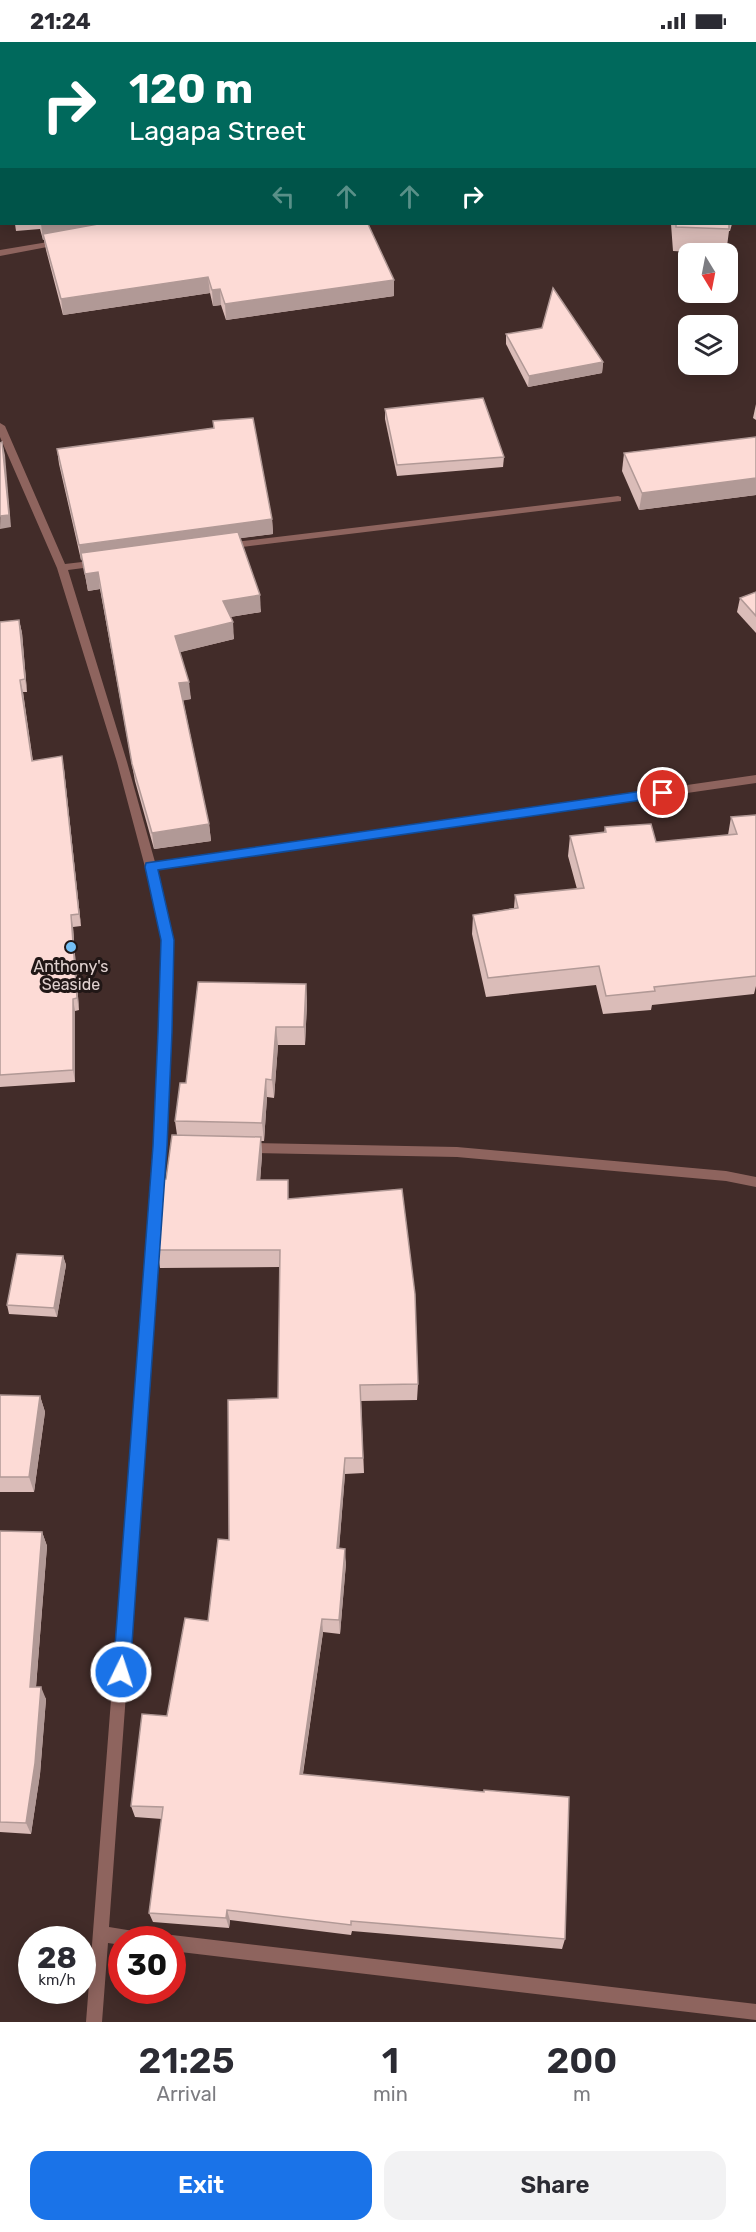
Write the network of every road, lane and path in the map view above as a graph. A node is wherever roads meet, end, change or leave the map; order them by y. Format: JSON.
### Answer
{"nodes":[{"id":1,"x":69,"y":240,"type":"edge"},
{"id":2,"x":0,"y":253,"type":"edge"},
{"id":3,"x":0,"y":426,"type":"edge"},
{"id":4,"x":618,"y":499,"type":"dead end"},
{"id":5,"x":213,"y":547,"type":"edge"},
{"id":6,"x":109,"y":561,"type":"edge"},
{"id":7,"x":62,"y":568,"type":"junction"},
{"id":8,"x":756,"y":779,"type":"edge"},
{"id":9,"x":151,"y":867,"type":"junction"},
{"id":10,"x":231,"y":1148,"type":"edge"},
{"id":11,"x":756,"y":1182,"type":"edge"},
{"id":12,"x":102,"y":1934,"type":"junction"},
{"id":13,"x":108,"y":1935,"type":"edge"},
{"id":14,"x":186,"y":1945,"type":"edge"},
{"id":15,"x":756,"y":2012,"type":"edge"},
{"id":16,"x":94,"y":2022,"type":"edge"}],
"edges":[{"from":1,"to":2,"type":"street"},
{"from":3,"to":7,"type":"street"},
{"from":4,"to":5,"type":"street"},
{"from":6,"to":7,"type":"street"},
{"from":7,"to":9,"type":"street"},
{"from":8,"to":9,"type":"street"},
{"from":9,"to":12,"type":"street"},
{"from":10,"to":11,"type":"street"},
{"from":12,"to":13,"type":"street"},
{"from":12,"to":16,"type":"street"},
{"from":14,"to":15,"type":"street"}]}
